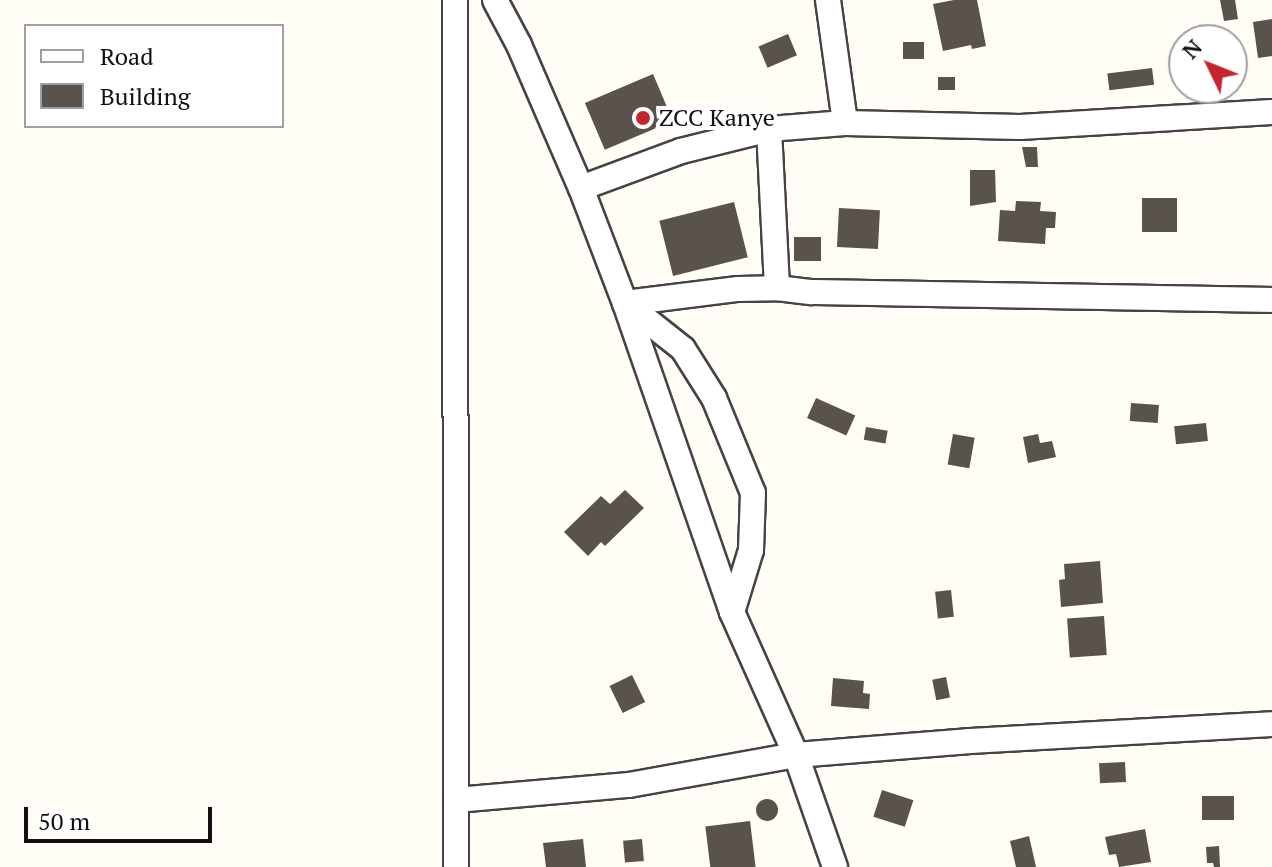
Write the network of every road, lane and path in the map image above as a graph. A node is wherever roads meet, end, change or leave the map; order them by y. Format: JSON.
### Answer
{"nodes":[{"id":1,"x":455,"y":0,"type":"edge"},
{"id":2,"x":495,"y":0,"type":"edge"},
{"id":3,"x":828,"y":0,"type":"edge"},
{"id":4,"x":1272,"y":112,"type":"edge"},
{"id":5,"x":845,"y":123,"type":"junction"},
{"id":6,"x":769,"y":129,"type":"junction"},
{"id":7,"x":581,"y":188,"type":"junction"},
{"id":8,"x":777,"y":288,"type":"junction"},
{"id":9,"x":1272,"y":300,"type":"edge"},
{"id":10,"x":625,"y":303,"type":"junction"},
{"id":11,"x":732,"y":612,"type":"junction"},
{"id":12,"x":1272,"y":724,"type":"edge"},
{"id":13,"x":796,"y":755,"type":"junction"},
{"id":14,"x":456,"y":800,"type":"junction"},
{"id":15,"x":456,"y":867,"type":"edge"},
{"id":16,"x":835,"y":867,"type":"edge"}],
"edges":[{"from":1,"to":14,"type":"street"},
{"from":2,"to":7,"type":"street"},
{"from":3,"to":5,"type":"street"},
{"from":4,"to":5,"type":"street"},
{"from":5,"to":6,"type":"street"},
{"from":6,"to":7,"type":"street"},
{"from":6,"to":8,"type":"street"},
{"from":7,"to":10,"type":"street"},
{"from":8,"to":9,"type":"street"},
{"from":8,"to":10,"type":"street"},
{"from":10,"to":11,"type":"street"},
{"from":10,"to":11,"type":"street"},
{"from":11,"to":13,"type":"street"},
{"from":12,"to":13,"type":"street"},
{"from":13,"to":14,"type":"street"},
{"from":13,"to":16,"type":"street"},
{"from":14,"to":15,"type":"street"}]}
